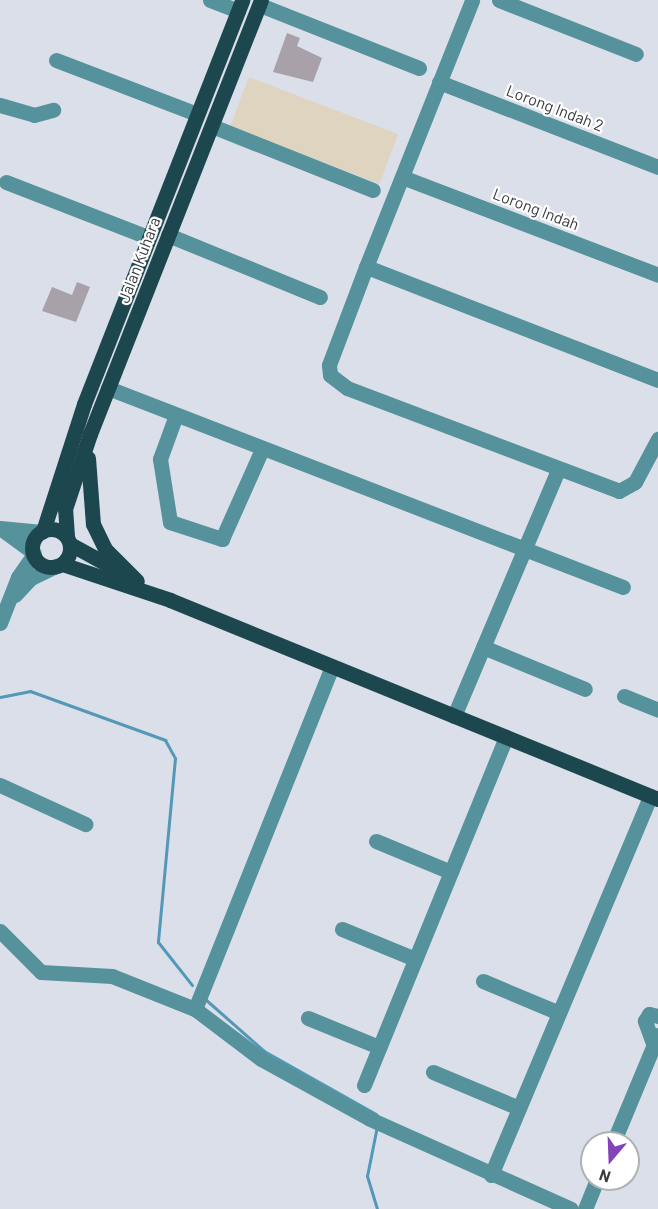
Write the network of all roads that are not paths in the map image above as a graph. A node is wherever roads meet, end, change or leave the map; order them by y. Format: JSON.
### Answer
{"nodes":[{"id":1,"x":210,"y":0,"type":"edge"},
{"id":2,"x":472,"y":0,"type":"edge"},
{"id":3,"x":500,"y":0,"type":"edge"},
{"id":4,"x":261,"y":2,"type":"edge"},
{"id":5,"x":240,"y":5,"type":"edge"},
{"id":6,"x":636,"y":54,"type":"dead end"},
{"id":7,"x":56,"y":60,"type":"dead end"},
{"id":8,"x":419,"y":68,"type":"dead end"},
{"id":9,"x":439,"y":82,"type":"junction"},
{"id":10,"x":0,"y":105,"type":"edge"},
{"id":11,"x":53,"y":110,"type":"dead end"},
{"id":12,"x":197,"y":114,"type":"junction"},
{"id":13,"x":212,"y":126,"type":"junction"},
{"id":14,"x":658,"y":167,"type":"edge"},
{"id":15,"x":402,"y":177,"type":"junction"},
{"id":16,"x":6,"y":182,"type":"dead end"},
{"id":17,"x":373,"y":190,"type":"dead end"},
{"id":18,"x":168,"y":235,"type":"junction"},
{"id":19,"x":148,"y":237,"type":"junction"},
{"id":20,"x":366,"y":267,"type":"junction"},
{"id":21,"x":658,"y":275,"type":"edge"},
{"id":22,"x":320,"y":297,"type":"dead end"},
{"id":23,"x":658,"y":380,"type":"edge"},
{"id":24,"x":108,"y":388,"type":"junction"},
{"id":25,"x":176,"y":415,"type":"junction"},
{"id":26,"x":90,"y":434,"type":"junction"},
{"id":27,"x":658,"y":439,"type":"edge"},
{"id":28,"x":262,"y":449,"type":"junction"},
{"id":29,"x":558,"y":470,"type":"junction"},
{"id":30,"x":0,"y":529,"type":"edge"},
{"id":31,"x":42,"y":531,"type":"junction"},
{"id":32,"x":68,"y":540,"type":"junction"},
{"id":33,"x":525,"y":547,"type":"junction"},
{"id":34,"x":33,"y":553,"type":"junction"},
{"id":35,"x":59,"y":565,"type":"junction"},
{"id":36,"x":137,"y":581,"type":"junction"},
{"id":37,"x":623,"y":587,"type":"dead end"},
{"id":38,"x":170,"y":600,"type":"junction"},
{"id":39,"x":3,"y":617,"type":"edge"},
{"id":40,"x":483,"y":647,"type":"junction"},
{"id":41,"x":332,"y":667,"type":"junction"},
{"id":42,"x":585,"y":689,"type":"dead end"},
{"id":43,"x":624,"y":696,"type":"dead end"},
{"id":44,"x":658,"y":710,"type":"edge"},
{"id":45,"x":454,"y":716,"type":"junction"},
{"id":46,"x":506,"y":737,"type":"junction"},
{"id":47,"x":0,"y":785,"type":"edge"},
{"id":48,"x":654,"y":798,"type":"edge"},
{"id":49,"x":85,"y":824,"type":"dead end"},
{"id":50,"x":376,"y":841,"type":"dead end"},
{"id":51,"x":451,"y":872,"type":"junction"},
{"id":52,"x":342,"y":928,"type":"dead end"},
{"id":53,"x":0,"y":931,"type":"edge"},
{"id":54,"x":415,"y":959,"type":"junction"},
{"id":55,"x":483,"y":981,"type":"dead end"},
{"id":56,"x":195,"y":1009,"type":"junction"},
{"id":57,"x":559,"y":1013,"type":"junction"},
{"id":58,"x":658,"y":1016,"type":"edge"},
{"id":59,"x":308,"y":1018,"type":"dead end"},
{"id":60,"x":656,"y":1040,"type":"edge"},
{"id":61,"x":379,"y":1047,"type":"junction"},
{"id":62,"x":433,"y":1072,"type":"dead end"},
{"id":63,"x":364,"y":1085,"type":"dead end"},
{"id":64,"x":519,"y":1108,"type":"junction"},
{"id":65,"x":618,"y":1131,"type":"edge"},
{"id":66,"x":491,"y":1175,"type":"junction"},
{"id":67,"x":592,"y":1191,"type":"edge"},
{"id":68,"x":540,"y":1203,"type":"edge"},
{"id":69,"x":571,"y":1209,"type":"edge"},
{"id":70,"x":585,"y":1209,"type":"edge"}],
"edges":[{"from":1,"to":5,"type":"street"},
{"from":2,"to":9,"type":"street"},
{"from":3,"to":6,"type":"street"},
{"from":4,"to":8,"type":"street"},
{"from":4,"to":13,"type":"main road","name":"Jalan Kuhara"},
{"from":5,"to":12,"type":"main road","name":"Jalan Kuhara"},
{"from":7,"to":12,"type":"street"},
{"from":9,"to":14,"type":"street","name":"Lorong Indah 2"},
{"from":9,"to":15,"type":"street"},
{"from":10,"to":11,"type":"street"},
{"from":12,"to":19,"type":"main road","name":"Jalan Kuhara"},
{"from":13,"to":17,"type":"street"},
{"from":13,"to":18,"type":"main road","name":"Jalan Kuhara"},
{"from":15,"to":20,"type":"street"},
{"from":15,"to":21,"type":"street","name":"Lorong Indah"},
{"from":16,"to":19,"type":"street"},
{"from":18,"to":22,"type":"street"},
{"from":18,"to":24,"type":"main road","name":"Jalan Kuhara"},
{"from":19,"to":31,"type":"main road","name":"Jalan Kuhara"},
{"from":20,"to":23,"type":"street"},
{"from":20,"to":29,"type":"street"},
{"from":24,"to":25,"type":"street"},
{"from":24,"to":26,"type":"main road","name":"Jalan Kuhara"},
{"from":25,"to":28,"type":"street"},
{"from":25,"to":28,"type":"street"},
{"from":26,"to":32,"type":"main road","name":"Jalan Kuhara"},
{"from":26,"to":36,"type":"main road"},
{"from":27,"to":29,"type":"street"},
{"from":28,"to":33,"type":"street"},
{"from":29,"to":33,"type":"street"},
{"from":30,"to":31,"type":"street"},
{"from":30,"to":34,"type":"street"},
{"from":31,"to":32,"type":"main road"},
{"from":31,"to":34,"type":"main road"},
{"from":32,"to":35,"type":"main road"},
{"from":32,"to":36,"type":"main road"},
{"from":33,"to":37,"type":"street"},
{"from":33,"to":40,"type":"street"},
{"from":34,"to":35,"type":"main road"},
{"from":34,"to":39,"type":"street"},
{"from":35,"to":38,"type":"main road"},
{"from":35,"to":39,"type":"street"},
{"from":36,"to":38,"type":"main road"},
{"from":38,"to":41,"type":"main road"},
{"from":40,"to":42,"type":"street"},
{"from":40,"to":45,"type":"street"},
{"from":41,"to":45,"type":"main road"},
{"from":41,"to":56,"type":"street"},
{"from":43,"to":44,"type":"street"},
{"from":45,"to":46,"type":"main road"},
{"from":46,"to":48,"type":"main road"},
{"from":46,"to":51,"type":"street"},
{"from":47,"to":49,"type":"street"},
{"from":48,"to":57,"type":"street"},
{"from":50,"to":51,"type":"street"},
{"from":51,"to":54,"type":"street"},
{"from":52,"to":54,"type":"street"},
{"from":53,"to":56,"type":"street"},
{"from":54,"to":61,"type":"street"},
{"from":55,"to":57,"type":"street"},
{"from":56,"to":66,"type":"street"},
{"from":57,"to":64,"type":"street"},
{"from":58,"to":60,"type":"street"},
{"from":59,"to":61,"type":"street"},
{"from":60,"to":65,"type":"street"},
{"from":61,"to":63,"type":"street"},
{"from":62,"to":64,"type":"street"},
{"from":64,"to":66,"type":"street"},
{"from":66,"to":68,"type":"street"},
{"from":67,"to":70,"type":"street"},
{"from":68,"to":69,"type":"street"}]}
